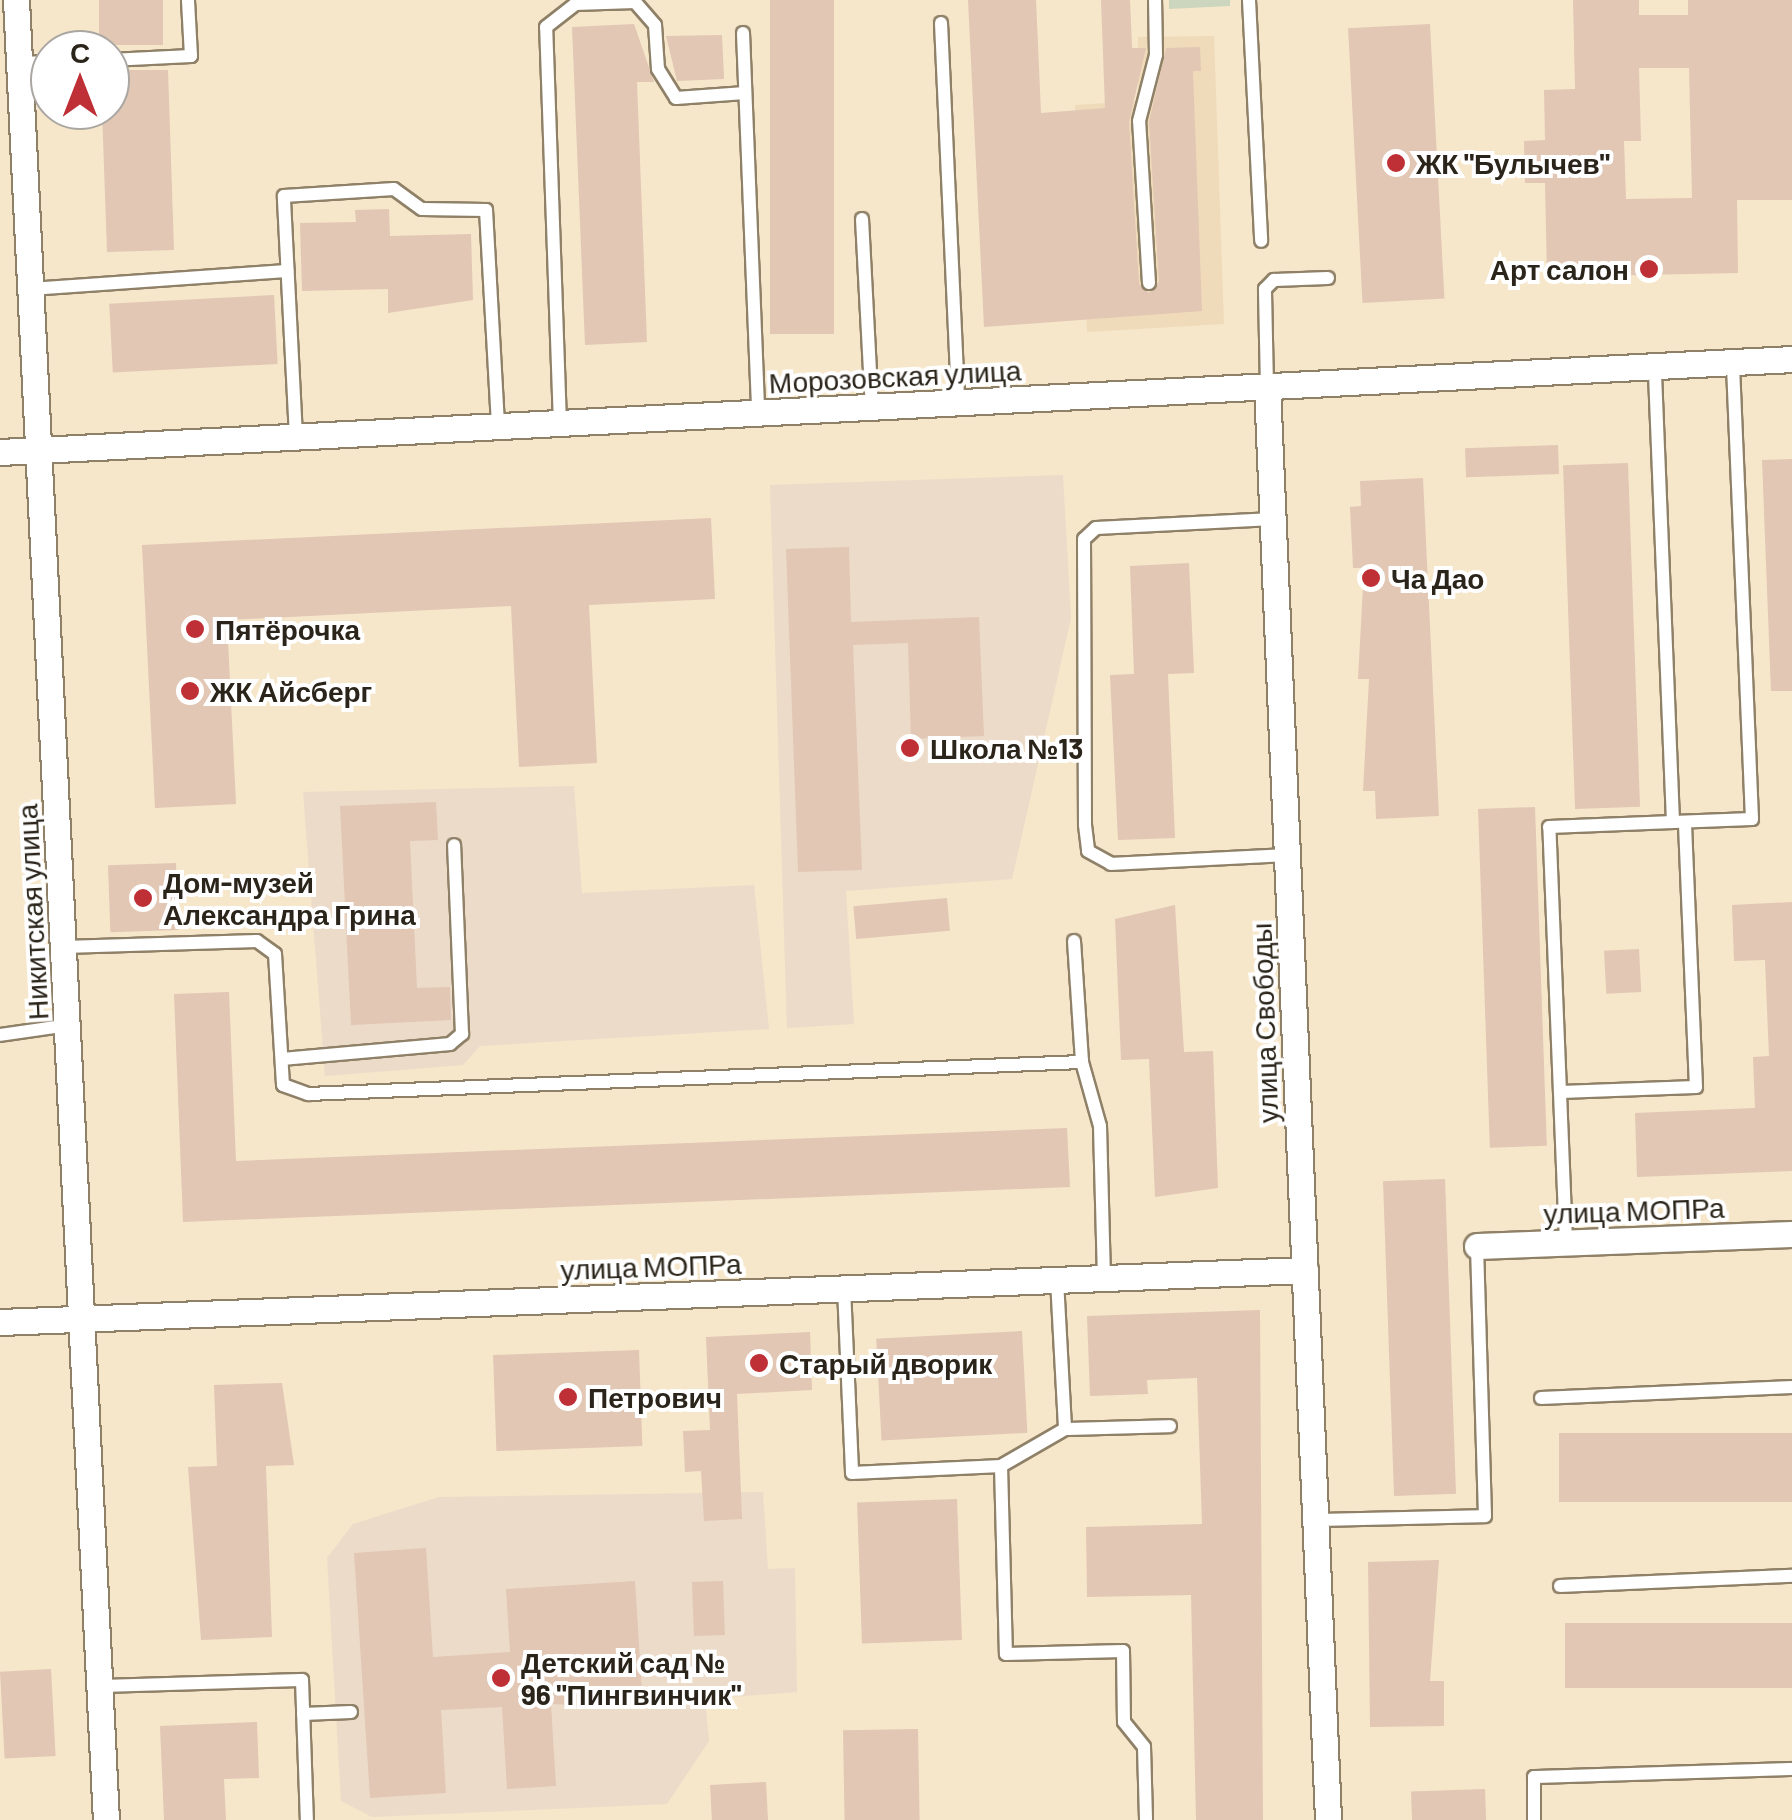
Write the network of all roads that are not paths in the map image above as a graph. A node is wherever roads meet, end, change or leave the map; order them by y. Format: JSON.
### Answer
{"nodes":[{"id":1,"x":16,"y":0,"type":"edge"},
{"id":2,"x":188,"y":0,"type":"edge"},
{"id":3,"x":1155,"y":0,"type":"edge"},
{"id":4,"x":1249,"y":0,"type":"edge"},
{"id":5,"x":941,"y":22,"type":"dead end"},
{"id":6,"x":743,"y":33,"type":"dead end"},
{"id":7,"x":130,"y":59,"type":"edge"},
{"id":8,"x":19,"y":63,"type":"junction"},
{"id":9,"x":30,"y":63,"type":"edge"},
{"id":10,"x":745,"y":93,"type":"junction"},
{"id":11,"x":862,"y":219,"type":"dead end"},
{"id":12,"x":1261,"y":241,"type":"dead end"},
{"id":13,"x":288,"y":271,"type":"junction"},
{"id":14,"x":1328,"y":278,"type":"dead end"},
{"id":15,"x":1149,"y":283,"type":"dead end"},
{"id":16,"x":29,"y":289,"type":"junction"},
{"id":17,"x":1792,"y":358,"type":"edge"},
{"id":18,"x":1733,"y":362,"type":"junction"},
{"id":19,"x":1655,"y":366,"type":"junction"},
{"id":20,"x":1267,"y":387,"type":"junction"},
{"id":21,"x":958,"y":403,"type":"junction"},
{"id":22,"x":872,"y":408,"type":"junction"},
{"id":23,"x":758,"y":413,"type":"junction"},
{"id":24,"x":560,"y":424,"type":"junction"},
{"id":25,"x":498,"y":427,"type":"junction"},
{"id":26,"x":296,"y":437,"type":"junction"},
{"id":27,"x":37,"y":450,"type":"junction"},
{"id":28,"x":0,"y":452,"type":"edge"},
{"id":29,"x":1272,"y":519,"type":"junction"},
{"id":30,"x":1679,"y":822,"type":"junction"},
{"id":31,"x":454,"y":845,"type":"dead end"},
{"id":32,"x":1287,"y":855,"type":"junction"},
{"id":33,"x":1074,"y":940,"type":"dead end"},
{"id":34,"x":64,"y":947,"type":"junction"},
{"id":35,"x":69,"y":1025,"type":"junction"},
{"id":36,"x":0,"y":1035,"type":"edge"},
{"id":37,"x":282,"y":1058,"type":"junction"},
{"id":38,"x":1082,"y":1062,"type":"junction"},
{"id":39,"x":1560,"y":1092,"type":"junction"},
{"id":40,"x":1792,"y":1234,"type":"edge"},
{"id":41,"x":1566,"y":1242,"type":"junction"},
{"id":42,"x":1478,"y":1246,"type":"joint"},
{"id":43,"x":1305,"y":1270,"type":"junction"},
{"id":44,"x":1104,"y":1278,"type":"junction"},
{"id":45,"x":1057,"y":1280,"type":"junction"},
{"id":46,"x":844,"y":1288,"type":"junction"},
{"id":47,"x":85,"y":1318,"type":"junction"},
{"id":48,"x":0,"y":1322,"type":"edge"},
{"id":49,"x":1792,"y":1387,"type":"edge"},
{"id":50,"x":1542,"y":1398,"type":"dead end"},
{"id":51,"x":1170,"y":1426,"type":"dead end"},
{"id":52,"x":1065,"y":1430,"type":"junction"},
{"id":53,"x":1002,"y":1466,"type":"junction"},
{"id":54,"x":1314,"y":1520,"type":"junction"},
{"id":55,"x":1792,"y":1576,"type":"edge"},
{"id":56,"x":1560,"y":1586,"type":"dead end"},
{"id":57,"x":100,"y":1686,"type":"junction"},
{"id":58,"x":351,"y":1712,"type":"dead end"},
{"id":59,"x":303,"y":1714,"type":"junction"},
{"id":60,"x":1792,"y":1769,"type":"edge"},
{"id":61,"x":106,"y":1820,"type":"edge"},
{"id":62,"x":307,"y":1820,"type":"edge"},
{"id":63,"x":1146,"y":1820,"type":"edge"},
{"id":64,"x":1328,"y":1820,"type":"edge"},
{"id":65,"x":1534,"y":1820,"type":"edge"}],
"edges":[{"from":1,"to":8,"type":"street","name":"Никитская улица"},
{"from":2,"to":7,"type":"lane"},
{"from":3,"to":15,"type":"lane"},
{"from":4,"to":12,"type":"lane"},
{"from":5,"to":21,"type":"lane"},
{"from":6,"to":10,"type":"lane"},
{"from":8,"to":9,"type":"lane"},
{"from":8,"to":16,"type":"street","name":"Никитская улица"},
{"from":10,"to":23,"type":"lane"},
{"from":10,"to":24,"type":"lane"},
{"from":11,"to":22,"type":"lane"},
{"from":13,"to":16,"type":"lane"},
{"from":13,"to":25,"type":"lane"},
{"from":13,"to":26,"type":"lane"},
{"from":14,"to":20,"type":"lane","name":"улица Свободы"},
{"from":16,"to":27,"type":"street","name":"Никитская улица"},
{"from":17,"to":18,"type":"street","name":"Морозовская улица"},
{"from":18,"to":19,"type":"street","name":"Морозовская улица"},
{"from":18,"to":30,"type":"lane"},
{"from":19,"to":20,"type":"street","name":"Морозовская улица"},
{"from":19,"to":30,"type":"lane"},
{"from":20,"to":21,"type":"street","name":"Морозовская улица"},
{"from":20,"to":29,"type":"street","name":"улица Свободы"},
{"from":21,"to":22,"type":"street","name":"Морозовская улица"},
{"from":22,"to":23,"type":"street","name":"Морозовская улица"},
{"from":23,"to":24,"type":"street","name":"Морозовская улица"},
{"from":24,"to":25,"type":"street","name":"Морозовская улица"},
{"from":25,"to":26,"type":"street","name":"Морозовская улица"},
{"from":26,"to":27,"type":"street","name":"Морозовская улица"},
{"from":27,"to":28,"type":"street","name":"Морозовская улица"},
{"from":27,"to":34,"type":"street","name":"Никитская улица"},
{"from":29,"to":32,"type":"street","name":"улица Свободы"},
{"from":29,"to":32,"type":"lane"},
{"from":30,"to":39,"type":"lane"},
{"from":30,"to":39,"type":"lane"},
{"from":31,"to":37,"type":"lane"},
{"from":32,"to":43,"type":"street","name":"улица Свободы"},
{"from":33,"to":38,"type":"lane"},
{"from":34,"to":35,"type":"street","name":"Никитская улица"},
{"from":34,"to":37,"type":"lane"},
{"from":35,"to":36,"type":"lane"},
{"from":35,"to":47,"type":"street","name":"Никитская улица"},
{"from":37,"to":38,"type":"lane"},
{"from":38,"to":44,"type":"lane"},
{"from":39,"to":41,"type":"lane"},
{"from":40,"to":41,"type":"street","name":"улица МОПРа"},
{"from":41,"to":42,"type":"street","name":"улица МОПРа"},
{"from":42,"to":54,"type":"lane"},
{"from":43,"to":44,"type":"street","name":"улица МОПРа"},
{"from":43,"to":54,"type":"street","name":"улица Свободы"},
{"from":44,"to":45,"type":"street","name":"улица МОПРа"},
{"from":45,"to":46,"type":"street","name":"улица МОПРа"},
{"from":45,"to":52,"type":"lane"},
{"from":46,"to":47,"type":"street","name":"улица МОПРа"},
{"from":46,"to":53,"type":"lane"},
{"from":47,"to":48,"type":"street","name":"улица МОПРа"},
{"from":47,"to":57,"type":"street","name":"Никитская улица"},
{"from":49,"to":50,"type":"lane"},
{"from":51,"to":52,"type":"lane"},
{"from":52,"to":53,"type":"lane"},
{"from":53,"to":63,"type":"lane"},
{"from":54,"to":64,"type":"street","name":"улица Свободы"},
{"from":55,"to":56,"type":"lane"},
{"from":57,"to":59,"type":"lane"},
{"from":57,"to":61,"type":"street","name":"Никитская улица"},
{"from":58,"to":59,"type":"lane"},
{"from":59,"to":62,"type":"lane"},
{"from":60,"to":65,"type":"lane"}]}
